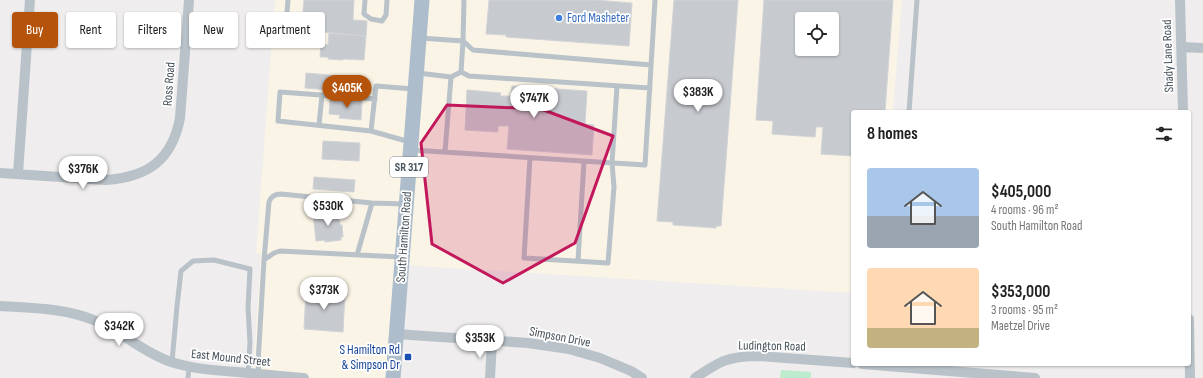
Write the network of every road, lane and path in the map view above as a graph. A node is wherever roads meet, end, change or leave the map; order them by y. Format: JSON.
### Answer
{"nodes":[{"id":1,"x":30,"y":0,"type":"edge"},
{"id":2,"x":189,"y":0,"type":"edge"},
{"id":3,"x":288,"y":0,"type":"edge"},
{"id":4,"x":365,"y":0,"type":"edge"},
{"id":5,"x":387,"y":0,"type":"edge"},
{"id":6,"x":422,"y":0,"type":"edge"},
{"id":7,"x":464,"y":0,"type":"edge"},
{"id":8,"x":655,"y":0,"type":"edge"},
{"id":9,"x":917,"y":0,"type":"edge"},
{"id":10,"x":1180,"y":0,"type":"edge"},
{"id":11,"x":287,"y":12,"type":"edge"},
{"id":12,"x":419,"y":38,"type":"junction"},
{"id":13,"x":463,"y":41,"type":"junction"},
{"id":14,"x":1181,"y":47,"type":"junction"},
{"id":15,"x":1203,"y":48,"type":"edge"},
{"id":16,"x":651,"y":65,"type":"junction"},
{"id":17,"x":461,"y":72,"type":"junction"},
{"id":18,"x":416,"y":73,"type":"junction"},
{"id":19,"x":451,"y":77,"type":"junction"},
{"id":20,"x":617,"y":86,"type":"junction"},
{"id":21,"x":650,"y":88,"type":"junction"},
{"id":22,"x":415,"y":89,"type":"junction"},
{"id":23,"x":322,"y":95,"type":"junction"},
{"id":24,"x":375,"y":99,"type":"junction"},
{"id":25,"x":909,"y":110,"type":"edge"},
{"id":26,"x":1183,"y":110,"type":"edge"},
{"id":27,"x":320,"y":125,"type":"junction"},
{"id":28,"x":371,"y":131,"type":"junction"},
{"id":29,"x":411,"y":146,"type":"junction"},
{"id":30,"x":445,"y":152,"type":"junction"},
{"id":31,"x":530,"y":158,"type":"junction"},
{"id":32,"x":584,"y":161,"type":"junction"},
{"id":33,"x":612,"y":163,"type":"junction"},
{"id":34,"x":0,"y":173,"type":"edge"},
{"id":35,"x":18,"y":174,"type":"junction"},
{"id":36,"x":372,"y":203,"type":"junction"},
{"id":37,"x":406,"y":204,"type":"junction"},
{"id":38,"x":357,"y":255,"type":"junction"},
{"id":39,"x":402,"y":257,"type":"junction"},
{"id":40,"x":264,"y":260,"type":"junction"},
{"id":41,"x":578,"y":261,"type":"junction"},
{"id":42,"x":0,"y":306,"type":"edge"},
{"id":43,"x":396,"y":334,"type":"junction"},
{"id":44,"x":492,"y":341,"type":"junction"},
{"id":45,"x":172,"y":362,"type":"junction"},
{"id":46,"x":851,"y":363,"type":"edge"},
{"id":47,"x":887,"y":366,"type":"edge"},
{"id":48,"x":1190,"y":366,"type":"edge"},
{"id":49,"x":189,"y":367,"type":"junction"},
{"id":50,"x":248,"y":373,"type":"junction"},
{"id":51,"x":259,"y":376,"type":"edge"},
{"id":52,"x":188,"y":378,"type":"edge"},
{"id":53,"x":304,"y":378,"type":"edge"},
{"id":54,"x":393,"y":378,"type":"edge"},
{"id":55,"x":490,"y":378,"type":"edge"},
{"id":56,"x":642,"y":378,"type":"edge"},
{"id":57,"x":695,"y":378,"type":"edge"},
{"id":58,"x":1035,"y":378,"type":"edge"},
{"id":59,"x":1190,"y":378,"type":"edge"}],
"edges":[{"from":1,"to":35,"type":"street"},
{"from":2,"to":35,"type":"street","name":"Ross Road"},
{"from":3,"to":11,"type":"lane"},
{"from":4,"to":5,"type":"lane"},
{"from":6,"to":12,"type":"main road","name":"South Hamilton Road","number":"SR 317"},
{"from":7,"to":13,"type":"lane"},
{"from":8,"to":16,"type":"lane"},
{"from":9,"to":25,"type":"lane"},
{"from":10,"to":14,"type":"street","name":"Shady Lane Road"},
{"from":12,"to":13,"type":"lane"},
{"from":12,"to":18,"type":"main road","name":"South Hamilton Road","number":"SR 317"},
{"from":13,"to":16,"type":"lane"},
{"from":13,"to":17,"type":"lane"},
{"from":14,"to":15,"type":"street"},
{"from":14,"to":26,"type":"street","name":"Shady Lane Road"},
{"from":16,"to":21,"type":"lane"},
{"from":17,"to":19,"type":"lane"},
{"from":17,"to":20,"type":"lane"},
{"from":18,"to":19,"type":"lane"},
{"from":18,"to":22,"type":"main road","name":"South Hamilton Road","number":"SR 317"},
{"from":19,"to":30,"type":"lane"},
{"from":20,"to":21,"type":"lane"},
{"from":20,"to":33,"type":"lane"},
{"from":21,"to":33,"type":"lane"},
{"from":22,"to":24,"type":"lane"},
{"from":22,"to":29,"type":"main road","name":"South Hamilton Road","number":"SR 317"},
{"from":23,"to":24,"type":"lane"},
{"from":23,"to":27,"type":"lane"},
{"from":23,"to":27,"type":"lane"},
{"from":24,"to":28,"type":"lane"},
{"from":27,"to":28,"type":"lane"},
{"from":28,"to":29,"type":"lane"},
{"from":29,"to":30,"type":"lane"},
{"from":29,"to":37,"type":"main road","name":"South Hamilton Road","number":"SR 317"},
{"from":30,"to":31,"type":"lane"},
{"from":31,"to":32,"type":"lane"},
{"from":31,"to":41,"type":"lane"},
{"from":32,"to":33,"type":"lane"},
{"from":32,"to":41,"type":"lane"},
{"from":33,"to":41,"type":"lane"},
{"from":34,"to":35,"type":"street"},
{"from":36,"to":37,"type":"lane"},
{"from":36,"to":38,"type":"lane"},
{"from":36,"to":40,"type":"lane"},
{"from":37,"to":39,"type":"main road","name":"South Hamilton Road","number":"SR 317"},
{"from":38,"to":39,"type":"lane"},
{"from":38,"to":40,"type":"lane"},
{"from":39,"to":43,"type":"main road","name":"South Hamilton Road","number":"SR 317"},
{"from":40,"to":51,"type":"lane"},
{"from":42,"to":45,"type":"street","name":"East Mound Street"},
{"from":43,"to":44,"type":"street","name":"Simpson Drive"},
{"from":43,"to":54,"type":"main road","name":"South Hamilton Road","number":"SR 317"},
{"from":44,"to":55,"type":"street"},
{"from":44,"to":56,"type":"street","name":"Simpson Drive"},
{"from":45,"to":49,"type":"street","name":"East Mound Street"},
{"from":45,"to":50,"type":"lane"},
{"from":46,"to":57,"type":"street","name":"Ludington Road"},
{"from":47,"to":58,"type":"street"},
{"from":48,"to":59,"type":"street"},
{"from":49,"to":50,"type":"street","name":"East Mound Street"},
{"from":49,"to":52,"type":"lane"},
{"from":50,"to":51,"type":"street","name":"East Mound Street"},
{"from":51,"to":53,"type":"street","name":"East Mound Street"}]}
